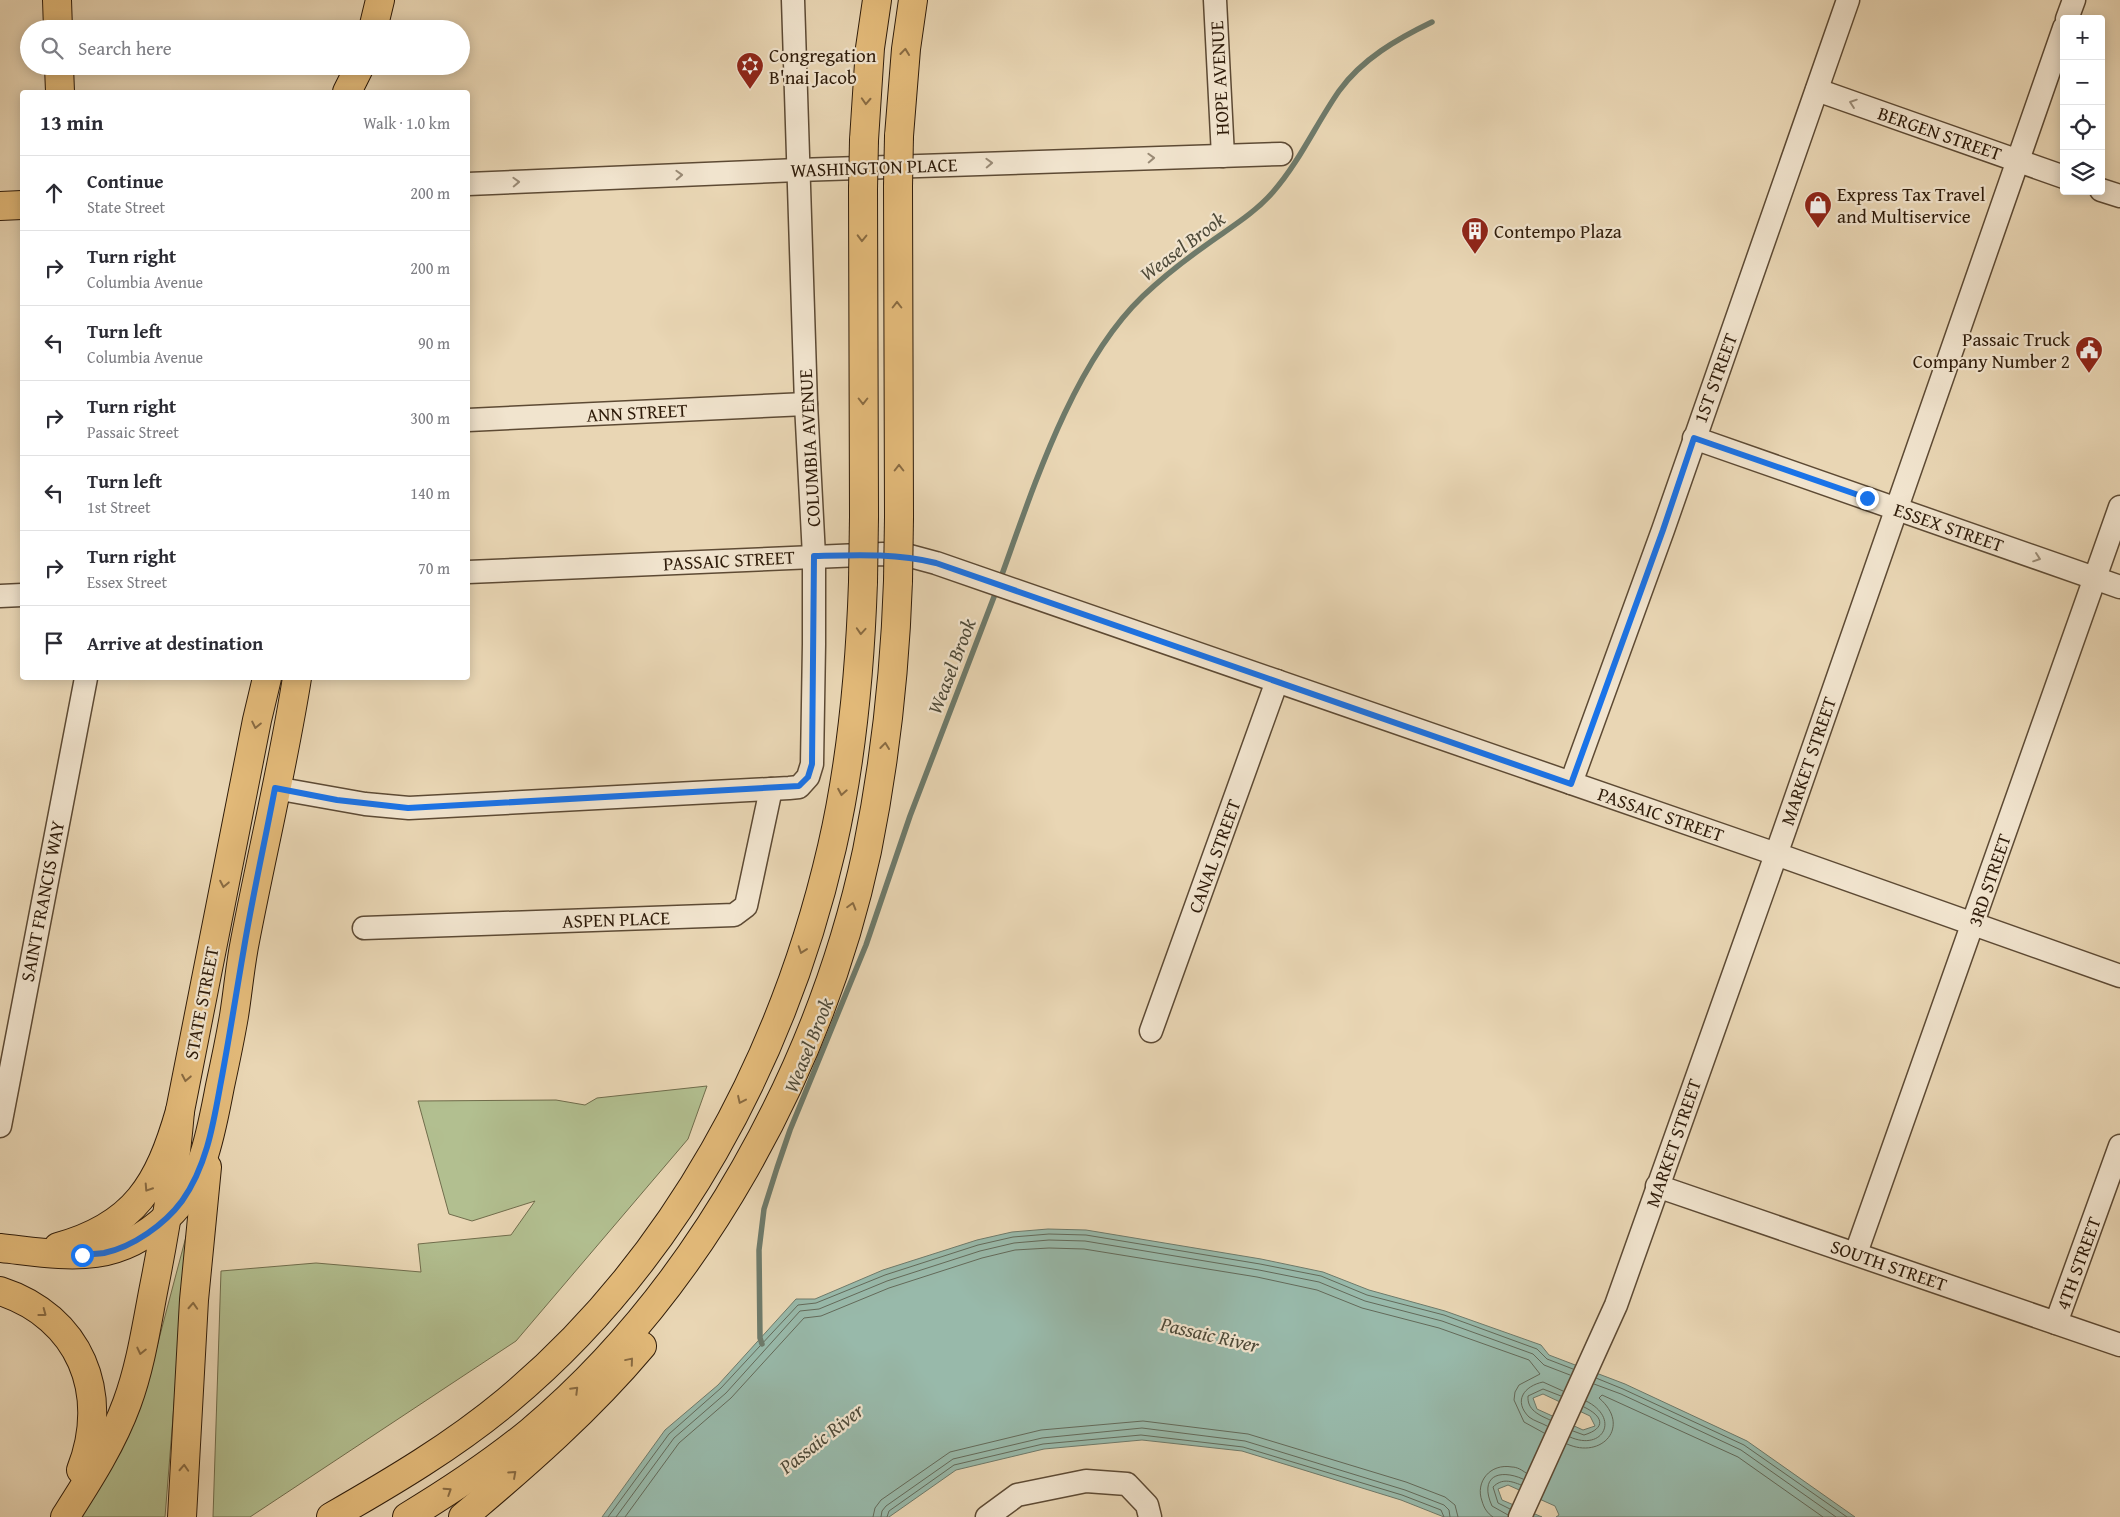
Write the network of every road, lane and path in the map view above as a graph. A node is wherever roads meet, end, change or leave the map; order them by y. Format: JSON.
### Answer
{"nodes":[{"id":1,"x":57,"y":0,"type":"edge"},
{"id":2,"x":380,"y":0,"type":"edge"},
{"id":3,"x":793,"y":0,"type":"edge"},
{"id":4,"x":877,"y":0,"type":"edge"},
{"id":5,"x":913,"y":0,"type":"edge"},
{"id":6,"x":1214,"y":0,"type":"edge"},
{"id":7,"x":1848,"y":0,"type":"edge"},
{"id":8,"x":2074,"y":0,"type":"edge"},
{"id":9,"x":2068,"y":15,"type":"edge"},
{"id":10,"x":58,"y":20,"type":"edge"},
{"id":11,"x":375,"y":20,"type":"edge"},
{"id":12,"x":2060,"y":40,"type":"edge"},
{"id":13,"x":59,"y":75,"type":"edge"},
{"id":14,"x":356,"y":75,"type":"edge"},
{"id":15,"x":60,"y":90,"type":"edge"},
{"id":16,"x":348,"y":90,"type":"edge"},
{"id":17,"x":1817,"y":90,"type":"junction"},
{"id":18,"x":1281,"y":154,"type":"dead end"},
{"id":19,"x":1223,"y":156,"type":"junction"},
{"id":20,"x":2018,"y":161,"type":"junction"},
{"id":21,"x":798,"y":170,"type":"junction"},
{"id":22,"x":2060,"y":176,"type":"edge"},
{"id":23,"x":470,"y":184,"type":"edge"},
{"id":24,"x":2105,"y":191,"type":"edge"},
{"id":25,"x":2120,"y":196,"type":"edge"},
{"id":26,"x":20,"y":205,"type":"edge"},
{"id":27,"x":0,"y":206,"type":"edge"},
{"id":28,"x":806,"y":404,"type":"junction"},
{"id":29,"x":470,"y":420,"type":"edge"},
{"id":30,"x":1694,"y":438,"type":"junction"},
{"id":31,"x":2120,"y":507,"type":"edge"},
{"id":32,"x":1897,"y":508,"type":"junction"},
{"id":33,"x":814,"y":556,"type":"junction"},
{"id":34,"x":470,"y":572,"type":"edge"},
{"id":35,"x":2095,"y":578,"type":"junction"},
{"id":36,"x":2120,"y":587,"type":"edge"},
{"id":37,"x":20,"y":595,"type":"edge"},
{"id":38,"x":0,"y":596,"type":"edge"},
{"id":39,"x":86,"y":680,"type":"edge"},
{"id":40,"x":266,"y":680,"type":"edge"},
{"id":41,"x":296,"y":680,"type":"edge"},
{"id":42,"x":1276,"y":681,"type":"junction"},
{"id":43,"x":1571,"y":784,"type":"junction"},
{"id":44,"x":275,"y":788,"type":"junction"},
{"id":45,"x":771,"y":789,"type":"junction"},
{"id":46,"x":1776,"y":854,"type":"junction"},
{"id":47,"x":1974,"y":923,"type":"junction"},
{"id":48,"x":364,"y":928,"type":"dead end"},
{"id":49,"x":2120,"y":976,"type":"edge"},
{"id":50,"x":1152,"y":1031,"type":"dead end"},
{"id":51,"x":180,"y":1111,"type":"junction"},
{"id":52,"x":0,"y":1126,"type":"edge"},
{"id":53,"x":211,"y":1136,"type":"junction"},
{"id":54,"x":2120,"y":1146,"type":"edge"},
{"id":55,"x":744,"y":1169,"type":"junction"},
{"id":56,"x":1657,"y":1186,"type":"junction"},
{"id":57,"x":168,"y":1217,"type":"junction"},
{"id":58,"x":0,"y":1248,"type":"edge"},
{"id":59,"x":30,"y":1251,"type":"junction"},
{"id":60,"x":1856,"y":1253,"type":"junction"},
{"id":61,"x":0,"y":1291,"type":"edge"},
{"id":62,"x":2056,"y":1323,"type":"junction"},
{"id":63,"x":2120,"y":1345,"type":"edge"},
{"id":64,"x":56,"y":1517,"type":"edge"},
{"id":65,"x":65,"y":1517,"type":"edge"},
{"id":66,"x":182,"y":1517,"type":"edge"},
{"id":67,"x":331,"y":1517,"type":"edge"},
{"id":68,"x":407,"y":1517,"type":"edge"},
{"id":69,"x":463,"y":1517,"type":"edge"},
{"id":70,"x":987,"y":1517,"type":"edge"},
{"id":71,"x":1150,"y":1517,"type":"edge"},
{"id":72,"x":1520,"y":1517,"type":"edge"}],
"edges":[{"from":1,"to":10,"type":"main road"},
{"from":2,"to":11,"type":"main road"},
{"from":3,"to":21,"type":"street","name":"COLUMBIA AVENUE"},
{"from":4,"to":67,"type":"main road","one_way":true,"bridge":true},
{"from":55,"to":5,"type":"main road","one_way":true,"bridge":true},
{"from":6,"to":19,"type":"street","name":"HOPE AVENUE"},
{"from":7,"to":17,"type":"street","name":"1ST STREET"},
{"from":8,"to":9,"type":"street"},
{"from":12,"to":20,"type":"street","name":"MARKET STREET"},
{"from":13,"to":15,"type":"main road"},
{"from":14,"to":16,"type":"main road"},
{"from":20,"to":17,"type":"street","name":"BERGEN STREET","one_way":true},
{"from":17,"to":30,"type":"street","name":"1ST STREET"},
{"from":18,"to":19,"type":"street","name":"WASHINGTON PLACE"},
{"from":21,"to":19,"type":"street","name":"WASHINGTON PLACE","one_way":true},
{"from":20,"to":22,"type":"street","name":"BERGEN STREET"},
{"from":20,"to":32,"type":"street","name":"MARKET STREET"},
{"from":23,"to":21,"type":"street","name":"WASHINGTON PLACE","one_way":true},
{"from":21,"to":28,"type":"street","name":"COLUMBIA AVENUE"},
{"from":24,"to":25,"type":"street"},
{"from":26,"to":27,"type":"main road"},
{"from":28,"to":29,"type":"street","name":"ANN STREET"},
{"from":28,"to":33,"type":"street","name":"COLUMBIA AVENUE"},
{"from":30,"to":32,"type":"street","name":"ESSEX STREET"},
{"from":30,"to":43,"type":"street","name":"1ST STREET"},
{"from":31,"to":35,"type":"street","name":"3RD STREET"},
{"from":32,"to":35,"type":"street","name":"ESSEX STREET","one_way":true},
{"from":32,"to":46,"type":"street","name":"MARKET STREET"},
{"from":33,"to":34,"type":"street","name":"PASSAIC STREET"},
{"from":33,"to":42,"type":"street","name":"PASSAIC STREET"},
{"from":33,"to":45,"type":"street","name":"COLUMBIA AVENUE"},
{"from":35,"to":36,"type":"street","name":"ESSEX STREET"},
{"from":35,"to":47,"type":"street","name":"3RD STREET"},
{"from":37,"to":38,"type":"street"},
{"from":39,"to":52,"type":"street","name":"SAINT FRANCIS WAY"},
{"from":40,"to":51,"type":"main road","name":"STATE STREET","one_way":true},
{"from":41,"to":44,"type":"main road","name":"STATE STREET"},
{"from":42,"to":43,"type":"street","name":"PASSAIC STREET"},
{"from":42,"to":50,"type":"street","name":"CANAL STREET"},
{"from":43,"to":46,"type":"street","name":"PASSAIC STREET"},
{"from":44,"to":45,"type":"street","name":"COLUMBIA AVENUE"},
{"from":44,"to":53,"type":"main road","name":"STATE STREET"},
{"from":45,"to":48,"type":"street","name":"ASPEN PLACE"},
{"from":46,"to":47,"type":"street","name":"PASSAIC STREET"},
{"from":46,"to":56,"type":"street","name":"MARKET STREET"},
{"from":47,"to":49,"type":"street","name":"PASSAIC STREET"},
{"from":47,"to":60,"type":"street","name":"3RD STREET"},
{"from":51,"to":57,"type":"main road"},
{"from":51,"to":59,"type":"main road","name":"STATE STREET","one_way":true},
{"from":53,"to":57,"type":"main road","name":"STATE STREET"},
{"from":66,"to":53,"type":"main road","one_way":true},
{"from":54,"to":62,"type":"street","name":"4TH STREET"},
{"from":68,"to":55,"type":"main road","one_way":true},
{"from":69,"to":55,"type":"main road","one_way":true},
{"from":56,"to":60,"type":"street","name":"SOUTH STREET"},
{"from":56,"to":72,"type":"street","name":"MARKET STREET"},
{"from":57,"to":59,"type":"main road","name":"STATE STREET"},
{"from":57,"to":65,"type":"main road","one_way":true},
{"from":58,"to":59,"type":"main road","name":"STATE STREET"},
{"from":60,"to":62,"type":"street","name":"SOUTH STREET"},
{"from":61,"to":64,"type":"main road","one_way":true},
{"from":62,"to":63,"type":"street","name":"SOUTH STREET"},
{"from":70,"to":71,"type":"street"}]}
